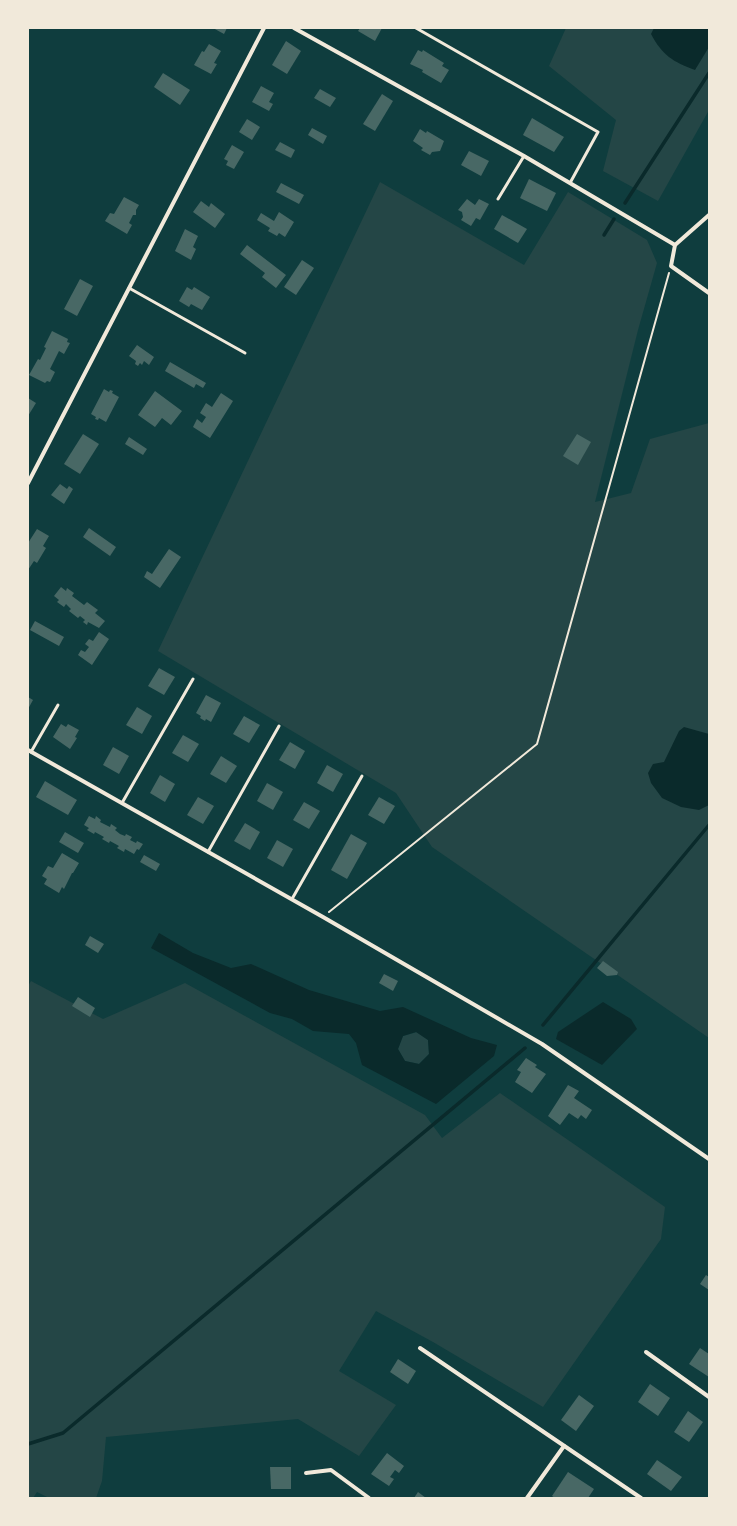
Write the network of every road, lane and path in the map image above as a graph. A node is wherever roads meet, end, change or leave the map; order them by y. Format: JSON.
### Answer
{"nodes":[{"id":1,"x":264,"y":28,"type":"edge"},
{"id":2,"x":294,"y":28,"type":"edge"},
{"id":3,"x":416,"y":28,"type":"edge"},
{"id":4,"x":524,"y":156,"type":"junction"},
{"id":5,"x":570,"y":183,"type":"junction"},
{"id":6,"x":498,"y":200,"type":"dead end"},
{"id":7,"x":709,"y":215,"type":"edge"},
{"id":8,"x":675,"y":245,"type":"junction"},
{"id":9,"x":671,"y":266,"type":"junction"},
{"id":10,"x":128,"y":288,"type":"junction"},
{"id":11,"x":709,"y":293,"type":"edge"},
{"id":12,"x":245,"y":353,"type":"dead end"},
{"id":13,"x":28,"y":483,"type":"edge"},
{"id":14,"x":193,"y":679,"type":"dead end"},
{"id":15,"x":58,"y":705,"type":"dead end"},
{"id":16,"x":279,"y":726,"type":"dead end"},
{"id":17,"x":30,"y":751,"type":"edge"},
{"id":18,"x":362,"y":776,"type":"dead end"},
{"id":19,"x":122,"y":803,"type":"junction"},
{"id":20,"x":208,"y":852,"type":"junction"},
{"id":21,"x":292,"y":899,"type":"junction"},
{"id":22,"x":323,"y":917,"type":"junction"},
{"id":23,"x":709,"y":1159,"type":"edge"},
{"id":24,"x":420,"y":1348,"type":"dead end"},
{"id":25,"x":646,"y":1352,"type":"dead end"},
{"id":26,"x":709,"y":1396,"type":"edge"},
{"id":27,"x":564,"y":1446,"type":"junction"},
{"id":28,"x":306,"y":1473,"type":"dead end"},
{"id":29,"x":369,"y":1498,"type":"edge"},
{"id":30,"x":527,"y":1498,"type":"edge"},
{"id":31,"x":641,"y":1498,"type":"edge"}],
"edges":[{"from":1,"to":10,"type":"street"},
{"from":2,"to":4,"type":"street"},
{"from":3,"to":5,"type":"lane"},
{"from":4,"to":5,"type":"street"},
{"from":4,"to":6,"type":"lane"},
{"from":5,"to":8,"type":"street"},
{"from":7,"to":8,"type":"street"},
{"from":8,"to":9,"type":"street"},
{"from":9,"to":11,"type":"street"},
{"from":9,"to":22,"type":"path"},
{"from":10,"to":12,"type":"lane"},
{"from":10,"to":13,"type":"street"},
{"from":14,"to":19,"type":"lane"},
{"from":15,"to":17,"type":"lane"},
{"from":16,"to":20,"type":"lane"},
{"from":17,"to":19,"type":"street"},
{"from":18,"to":21,"type":"lane"},
{"from":19,"to":20,"type":"street"},
{"from":20,"to":21,"type":"street"},
{"from":21,"to":22,"type":"street"},
{"from":22,"to":23,"type":"street"},
{"from":24,"to":27,"type":"street"},
{"from":25,"to":26,"type":"street"},
{"from":27,"to":30,"type":"street"},
{"from":27,"to":31,"type":"street"},
{"from":28,"to":29,"type":"street"}]}
